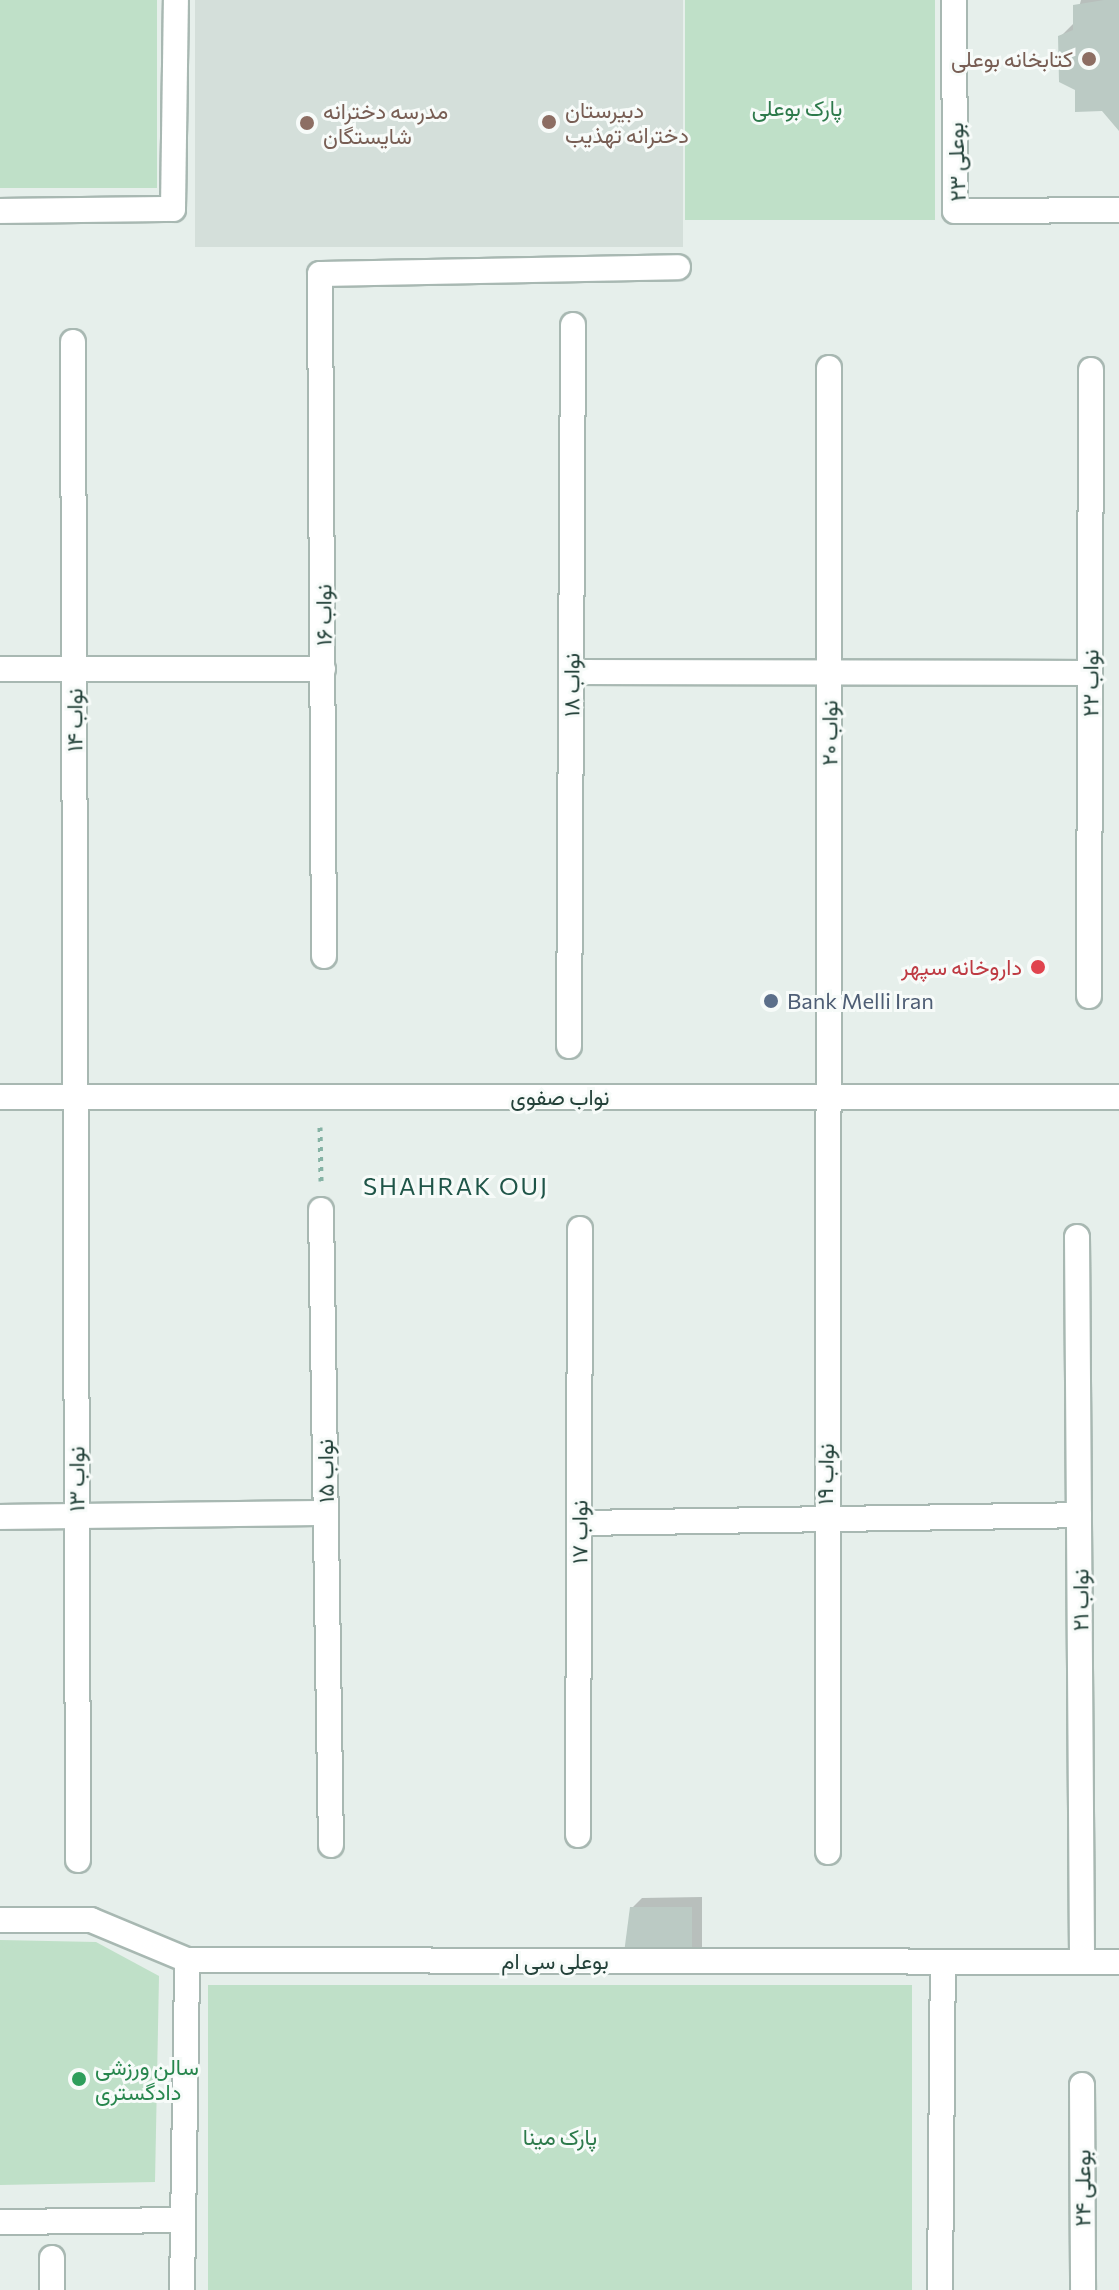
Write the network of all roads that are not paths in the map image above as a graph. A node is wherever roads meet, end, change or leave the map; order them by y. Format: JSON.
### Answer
{"nodes":[{"id":1,"x":176,"y":0,"type":"edge"},
{"id":2,"x":954,"y":0,"type":"edge"},
{"id":3,"x":1119,"y":210,"type":"edge"},
{"id":4,"x":0,"y":211,"type":"edge"},
{"id":5,"x":678,"y":267,"type":"dead end"},
{"id":6,"x":573,"y":325,"type":"dead end"},
{"id":7,"x":73,"y":342,"type":"dead end"},
{"id":8,"x":829,"y":368,"type":"dead end"},
{"id":9,"x":1091,"y":370,"type":"dead end"},
{"id":10,"x":0,"y":669,"type":"edge"},
{"id":11,"x":74,"y":669,"type":"junction"},
{"id":12,"x":323,"y":669,"type":"junction"},
{"id":13,"x":571,"y":672,"type":"junction"},
{"id":14,"x":829,"y":673,"type":"junction"},
{"id":15,"x":1090,"y":673,"type":"junction"},
{"id":16,"x":324,"y":956,"type":"dead end"},
{"id":17,"x":1089,"y":996,"type":"dead end"},
{"id":18,"x":569,"y":1046,"type":"dead end"},
{"id":19,"x":0,"y":1097,"type":"edge"},
{"id":20,"x":75,"y":1097,"type":"junction"},
{"id":21,"x":829,"y":1097,"type":"junction"},
{"id":22,"x":1119,"y":1097,"type":"edge"},
{"id":23,"x":321,"y":1210,"type":"road end"},
{"id":24,"x":580,"y":1229,"type":"dead end"},
{"id":25,"x":1077,"y":1237,"type":"dead end"},
{"id":26,"x":326,"y":1513,"type":"junction"},
{"id":27,"x":1079,"y":1515,"type":"junction"},
{"id":28,"x":76,"y":1516,"type":"junction"},
{"id":29,"x":0,"y":1517,"type":"edge"},
{"id":30,"x":825,"y":1519,"type":"junction"},
{"id":31,"x":580,"y":1523,"type":"junction"},
{"id":32,"x":578,"y":1835,"type":"dead end"},
{"id":33,"x":331,"y":1845,"type":"dead end"},
{"id":34,"x":828,"y":1852,"type":"dead end"},
{"id":35,"x":78,"y":1860,"type":"dead end"},
{"id":36,"x":0,"y":1920,"type":"edge"},
{"id":37,"x":187,"y":1960,"type":"junction"},
{"id":38,"x":943,"y":1962,"type":"junction"},
{"id":39,"x":1082,"y":1962,"type":"junction"},
{"id":40,"x":1119,"y":1962,"type":"edge"},
{"id":41,"x":1082,"y":2085,"type":"dead end"},
{"id":42,"x":181,"y":2220,"type":"junction"},
{"id":43,"x":0,"y":2222,"type":"edge"},
{"id":44,"x":52,"y":2258,"type":"dead end"},
{"id":45,"x":52,"y":2290,"type":"edge"},
{"id":46,"x":182,"y":2290,"type":"edge"},
{"id":47,"x":940,"y":2290,"type":"edge"},
{"id":48,"x":1083,"y":2290,"type":"edge"}],
"edges":[{"from":1,"to":4,"type":"street"},
{"from":2,"to":3,"type":"street","name":"بوعلی ۲۳"},
{"from":5,"to":12,"type":"street","name":"نواب ۱۶"},
{"from":6,"to":13,"type":"street","name":"نواب ۱۸"},
{"from":7,"to":11,"type":"street","name":"نواب ۱۴"},
{"from":8,"to":14,"type":"street","name":"نواب ۲۰"},
{"from":9,"to":15,"type":"street","name":"نواب ۲۲"},
{"from":10,"to":11,"type":"street"},
{"from":11,"to":12,"type":"street"},
{"from":11,"to":20,"type":"street","name":"نواب ۱۴"},
{"from":12,"to":16,"type":"street","name":"نواب ۱۶"},
{"from":13,"to":14,"type":"street"},
{"from":13,"to":18,"type":"street","name":"نواب ۱۸"},
{"from":14,"to":15,"type":"street"},
{"from":14,"to":21,"type":"street","name":"نواب ۲۰"},
{"from":15,"to":17,"type":"street","name":"نواب ۲۲"},
{"from":19,"to":20,"type":"street","name":"نواب صفوی"},
{"from":20,"to":21,"type":"street","name":"نواب صفوی"},
{"from":20,"to":28,"type":"street","name":"نواب ۱۳"},
{"from":21,"to":22,"type":"street","name":"نواب صفوی"},
{"from":21,"to":30,"type":"street","name":"نواب ۱۹"},
{"from":23,"to":26,"type":"street","name":"نواب ۱۵"},
{"from":24,"to":31,"type":"street","name":"نواب ۱۷"},
{"from":25,"to":27,"type":"street","name":"نواب ۲۱"},
{"from":26,"to":28,"type":"street"},
{"from":26,"to":33,"type":"street","name":"نواب ۱۵"},
{"from":27,"to":30,"type":"street"},
{"from":27,"to":39,"type":"street","name":"نواب ۲۱"},
{"from":28,"to":29,"type":"street"},
{"from":28,"to":35,"type":"street","name":"نواب ۱۳"},
{"from":30,"to":31,"type":"street"},
{"from":30,"to":34,"type":"street","name":"نواب ۱۹"},
{"from":31,"to":32,"type":"street","name":"نواب ۱۷"},
{"from":36,"to":37,"type":"street","name":"بوعلی سی ام"},
{"from":37,"to":38,"type":"street","name":"بوعلی سی ام"},
{"from":37,"to":42,"type":"street"},
{"from":38,"to":39,"type":"street","name":"بوعلی سی ام"},
{"from":38,"to":47,"type":"street"},
{"from":39,"to":40,"type":"street","name":"بوعلی سی ام"},
{"from":41,"to":48,"type":"street","name":"بوعلی ۲۴"},
{"from":42,"to":43,"type":"street"},
{"from":42,"to":46,"type":"street"},
{"from":44,"to":45,"type":"street"}]}
